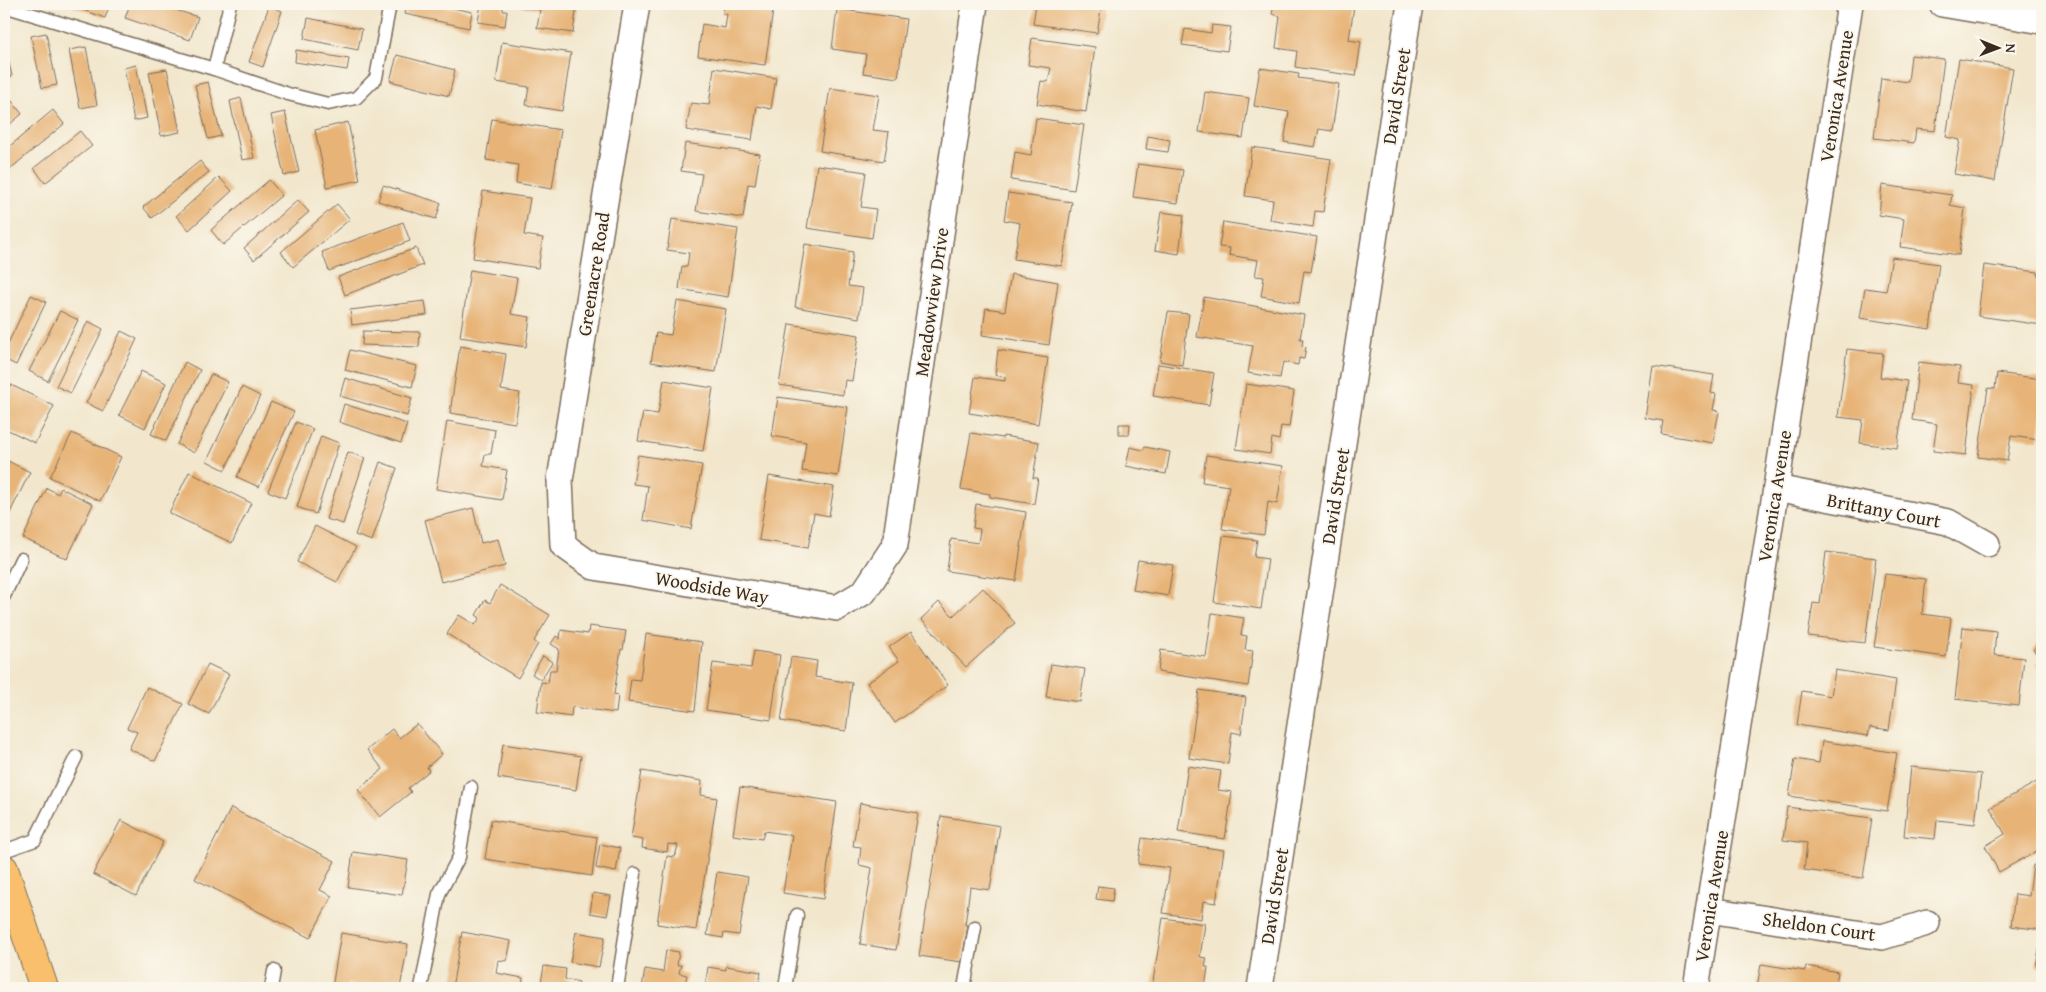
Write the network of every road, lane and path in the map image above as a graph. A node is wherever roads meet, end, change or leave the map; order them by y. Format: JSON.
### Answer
{"nodes":[{"id":1,"x":230,"y":4,"type":"edge"},
{"id":2,"x":390,"y":4,"type":"edge"},
{"id":3,"x":637,"y":4,"type":"edge"},
{"id":4,"x":975,"y":4,"type":"edge"},
{"id":5,"x":1410,"y":4,"type":"edge"},
{"id":6,"x":1850,"y":4,"type":"edge"},
{"id":7,"x":1942,"y":4,"type":"edge"},
{"id":8,"x":4,"y":5,"type":"edge"},
{"id":9,"x":2042,"y":22,"type":"edge"},
{"id":10,"x":214,"y":69,"type":"junction"},
{"id":11,"x":1776,"y":488,"type":"junction"},
{"id":12,"x":563,"y":544,"type":"joint"},
{"id":13,"x":1987,"y":544,"type":"dead end"},
{"id":14,"x":21,"y":559,"type":"dead end"},
{"id":15,"x":864,"y":592,"type":"joint"},
{"id":16,"x":4,"y":596,"type":"edge"},
{"id":17,"x":76,"y":757,"type":"dead end"},
{"id":18,"x":470,"y":787,"type":"dead end"},
{"id":19,"x":4,"y":851,"type":"edge"},
{"id":20,"x":4,"y":869,"type":"edge"},
{"id":21,"x":635,"y":874,"type":"dead end"},
{"id":22,"x":1709,"y":910,"type":"junction"},
{"id":23,"x":797,"y":915,"type":"dead end"},
{"id":24,"x":1927,"y":923,"type":"dead end"},
{"id":25,"x":975,"y":928,"type":"dead end"},
{"id":26,"x":274,"y":971,"type":"dead end"},
{"id":27,"x":44,"y":988,"type":"edge"},
{"id":28,"x":271,"y":988,"type":"edge"},
{"id":29,"x":421,"y":988,"type":"edge"},
{"id":30,"x":617,"y":988,"type":"edge"},
{"id":31,"x":785,"y":988,"type":"edge"},
{"id":32,"x":964,"y":988,"type":"edge"},
{"id":33,"x":1260,"y":988,"type":"edge"},
{"id":34,"x":1696,"y":988,"type":"edge"}],
"edges":[{"from":1,"to":10,"type":"lane"},
{"from":2,"to":10,"type":"lane"},
{"from":3,"to":12,"type":"street","name":"Greenacre Road"},
{"from":4,"to":15,"type":"street","name":"Meadowview Drive"},
{"from":5,"to":33,"type":"street","name":"David Street"},
{"from":6,"to":11,"type":"street","name":"Veronica Avenue"},
{"from":7,"to":9,"type":"street"},
{"from":8,"to":10,"type":"lane"},
{"from":11,"to":13,"type":"street","name":"Brittany Court"},
{"from":11,"to":22,"type":"street","name":"Veronica Avenue"},
{"from":12,"to":15,"type":"street","name":"Woodside Way"},
{"from":14,"to":16,"type":"lane"},
{"from":17,"to":19,"type":"lane"},
{"from":18,"to":29,"type":"lane"},
{"from":20,"to":27,"type":"main road"},
{"from":21,"to":30,"type":"lane"},
{"from":22,"to":24,"type":"street","name":"Sheldon Court"},
{"from":22,"to":34,"type":"street","name":"Veronica Avenue"},
{"from":23,"to":31,"type":"lane"},
{"from":25,"to":32,"type":"lane"},
{"from":26,"to":28,"type":"lane"}]}
